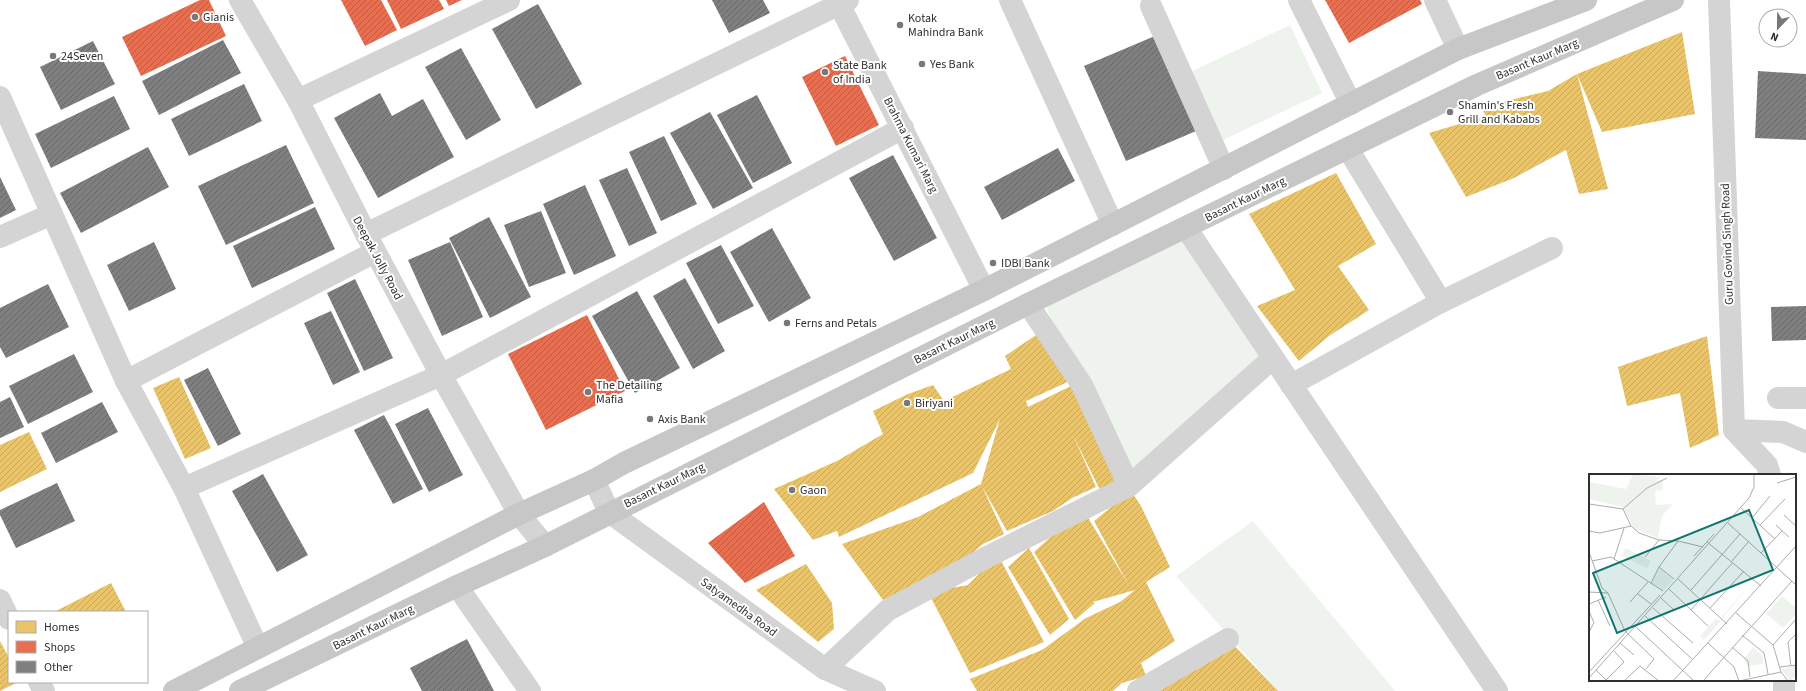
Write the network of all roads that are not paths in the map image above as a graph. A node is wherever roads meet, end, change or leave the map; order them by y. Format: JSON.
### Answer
{"nodes":[{"id":1,"x":240,"y":0,"type":"edge"},
{"id":2,"x":509,"y":0,"type":"edge"},
{"id":3,"x":1010,"y":0,"type":"edge"},
{"id":4,"x":1298,"y":0,"type":"edge"},
{"id":5,"x":1435,"y":0,"type":"edge"},
{"id":6,"x":1586,"y":0,"type":"edge"},
{"id":7,"x":1673,"y":0,"type":"edge"},
{"id":8,"x":1718,"y":0,"type":"edge"},
{"id":9,"x":841,"y":1,"type":"edge"},
{"id":10,"x":1151,"y":6,"type":"dead end"},
{"id":11,"x":1458,"y":49,"type":"junction"},
{"id":12,"x":0,"y":97,"type":"edge"},
{"id":13,"x":298,"y":100,"type":"junction"},
{"id":14,"x":1351,"y":104,"type":"junction"},
{"id":15,"x":903,"y":128,"type":"junction"},
{"id":16,"x":1348,"y":149,"type":"junction"},
{"id":17,"x":1224,"y":168,"type":"junction"},
{"id":18,"x":52,"y":214,"type":"junction"},
{"id":19,"x":1113,"y":225,"type":"junction"},
{"id":20,"x":1186,"y":228,"type":"junction"},
{"id":21,"x":0,"y":237,"type":"edge"},
{"id":22,"x":370,"y":243,"type":"junction"},
{"id":23,"x":1552,"y":248,"type":"dead end"},
{"id":24,"x":984,"y":290,"type":"junction"},
{"id":25,"x":1441,"y":302,"type":"junction"},
{"id":26,"x":1028,"y":304,"type":"junction"},
{"id":27,"x":1274,"y":358,"type":"junction"},
{"id":28,"x":441,"y":374,"type":"junction"},
{"id":29,"x":126,"y":381,"type":"junction"},
{"id":30,"x":1291,"y":385,"type":"junction"},
{"id":31,"x":1778,"y":398,"type":"dead end"},
{"id":32,"x":1806,"y":398,"type":"edge"},
{"id":33,"x":1734,"y":430,"type":"junction"},
{"id":34,"x":1806,"y":442,"type":"edge"},
{"id":35,"x":1770,"y":474,"type":"edge"},
{"id":36,"x":594,"y":480,"type":"junction"},
{"id":37,"x":1128,"y":486,"type":"junction"},
{"id":38,"x":184,"y":488,"type":"junction"},
{"id":39,"x":609,"y":512,"type":"junction"},
{"id":40,"x":519,"y":514,"type":"junction"},
{"id":41,"x":544,"y":546,"type":"junction"},
{"id":42,"x":457,"y":586,"type":"junction"},
{"id":43,"x":0,"y":600,"type":"edge"},
{"id":44,"x":8,"y":617,"type":"edge"},
{"id":45,"x":1228,"y":640,"type":"dead end"},
{"id":46,"x":258,"y":648,"type":"junction"},
{"id":47,"x":825,"y":669,"type":"junction"},
{"id":48,"x":174,"y":691,"type":"edge"},
{"id":49,"x":240,"y":691,"type":"edge"},
{"id":50,"x":530,"y":691,"type":"edge"},
{"id":51,"x":875,"y":691,"type":"edge"},
{"id":52,"x":1138,"y":691,"type":"edge"},
{"id":53,"x":1497,"y":691,"type":"edge"}],
"edges":[{"from":1,"to":13,"type":"street","name":"Deepak Jolly Road"},
{"from":2,"to":13,"type":"street"},
{"from":3,"to":19,"type":"street"},
{"from":4,"to":14,"type":"street"},
{"from":5,"to":11,"type":"street"},
{"from":6,"to":11,"type":"main road"},
{"from":7,"to":16,"type":"main road","name":"Basant Kaur Marg"},
{"from":8,"to":33,"type":"street","name":"Guru Govind Singh Road"},
{"from":9,"to":15,"type":"street","name":"Brahma Kumari Marg"},
{"from":9,"to":22,"type":"street"},
{"from":10,"to":17,"type":"street"},
{"from":11,"to":14,"type":"main road"},
{"from":12,"to":18,"type":"street"},
{"from":13,"to":22,"type":"street","name":"Deepak Jolly Road"},
{"from":14,"to":17,"type":"main road"},
{"from":15,"to":24,"type":"street","name":"Brahma Kumari Marg"},
{"from":15,"to":28,"type":"street"},
{"from":16,"to":20,"type":"main road","name":"Basant Kaur Marg"},
{"from":16,"to":25,"type":"street"},
{"from":17,"to":19,"type":"main road"},
{"from":18,"to":21,"type":"street"},
{"from":18,"to":29,"type":"street"},
{"from":19,"to":24,"type":"main road"},
{"from":20,"to":26,"type":"main road","name":"Basant Kaur Marg"},
{"from":20,"to":27,"type":"street"},
{"from":22,"to":28,"type":"street","name":"Deepak Jolly Road"},
{"from":22,"to":29,"type":"street"},
{"from":23,"to":25,"type":"street"},
{"from":24,"to":36,"type":"main road"},
{"from":25,"to":30,"type":"street"},
{"from":26,"to":37,"type":"street"},
{"from":26,"to":39,"type":"main road","name":"Basant Kaur Marg"},
{"from":27,"to":30,"type":"street"},
{"from":27,"to":37,"type":"street"},
{"from":28,"to":38,"type":"street"},
{"from":28,"to":40,"type":"street","name":"Deepak Jolly Road"},
{"from":29,"to":38,"type":"street"},
{"from":30,"to":53,"type":"street"},
{"from":31,"to":32,"type":"street"},
{"from":33,"to":34,"type":"street"},
{"from":33,"to":35,"type":"street"},
{"from":36,"to":39,"type":"street"},
{"from":36,"to":40,"type":"main road"},
{"from":37,"to":47,"type":"street"},
{"from":38,"to":46,"type":"street"},
{"from":39,"to":41,"type":"main road","name":"Basant Kaur Marg"},
{"from":39,"to":47,"type":"street","name":"Satyamedha Road"},
{"from":40,"to":41,"type":"street","name":"Deepak Jolly Road"},
{"from":40,"to":46,"type":"main road"},
{"from":41,"to":42,"type":"main road","name":"Basant Kaur Marg"},
{"from":42,"to":49,"type":"main road","name":"Basant Kaur Marg"},
{"from":42,"to":50,"type":"street"},
{"from":43,"to":44,"type":"street"},
{"from":45,"to":52,"type":"street"},
{"from":46,"to":48,"type":"main road"},
{"from":47,"to":51,"type":"street","name":"Satyamedha Road"}]}
